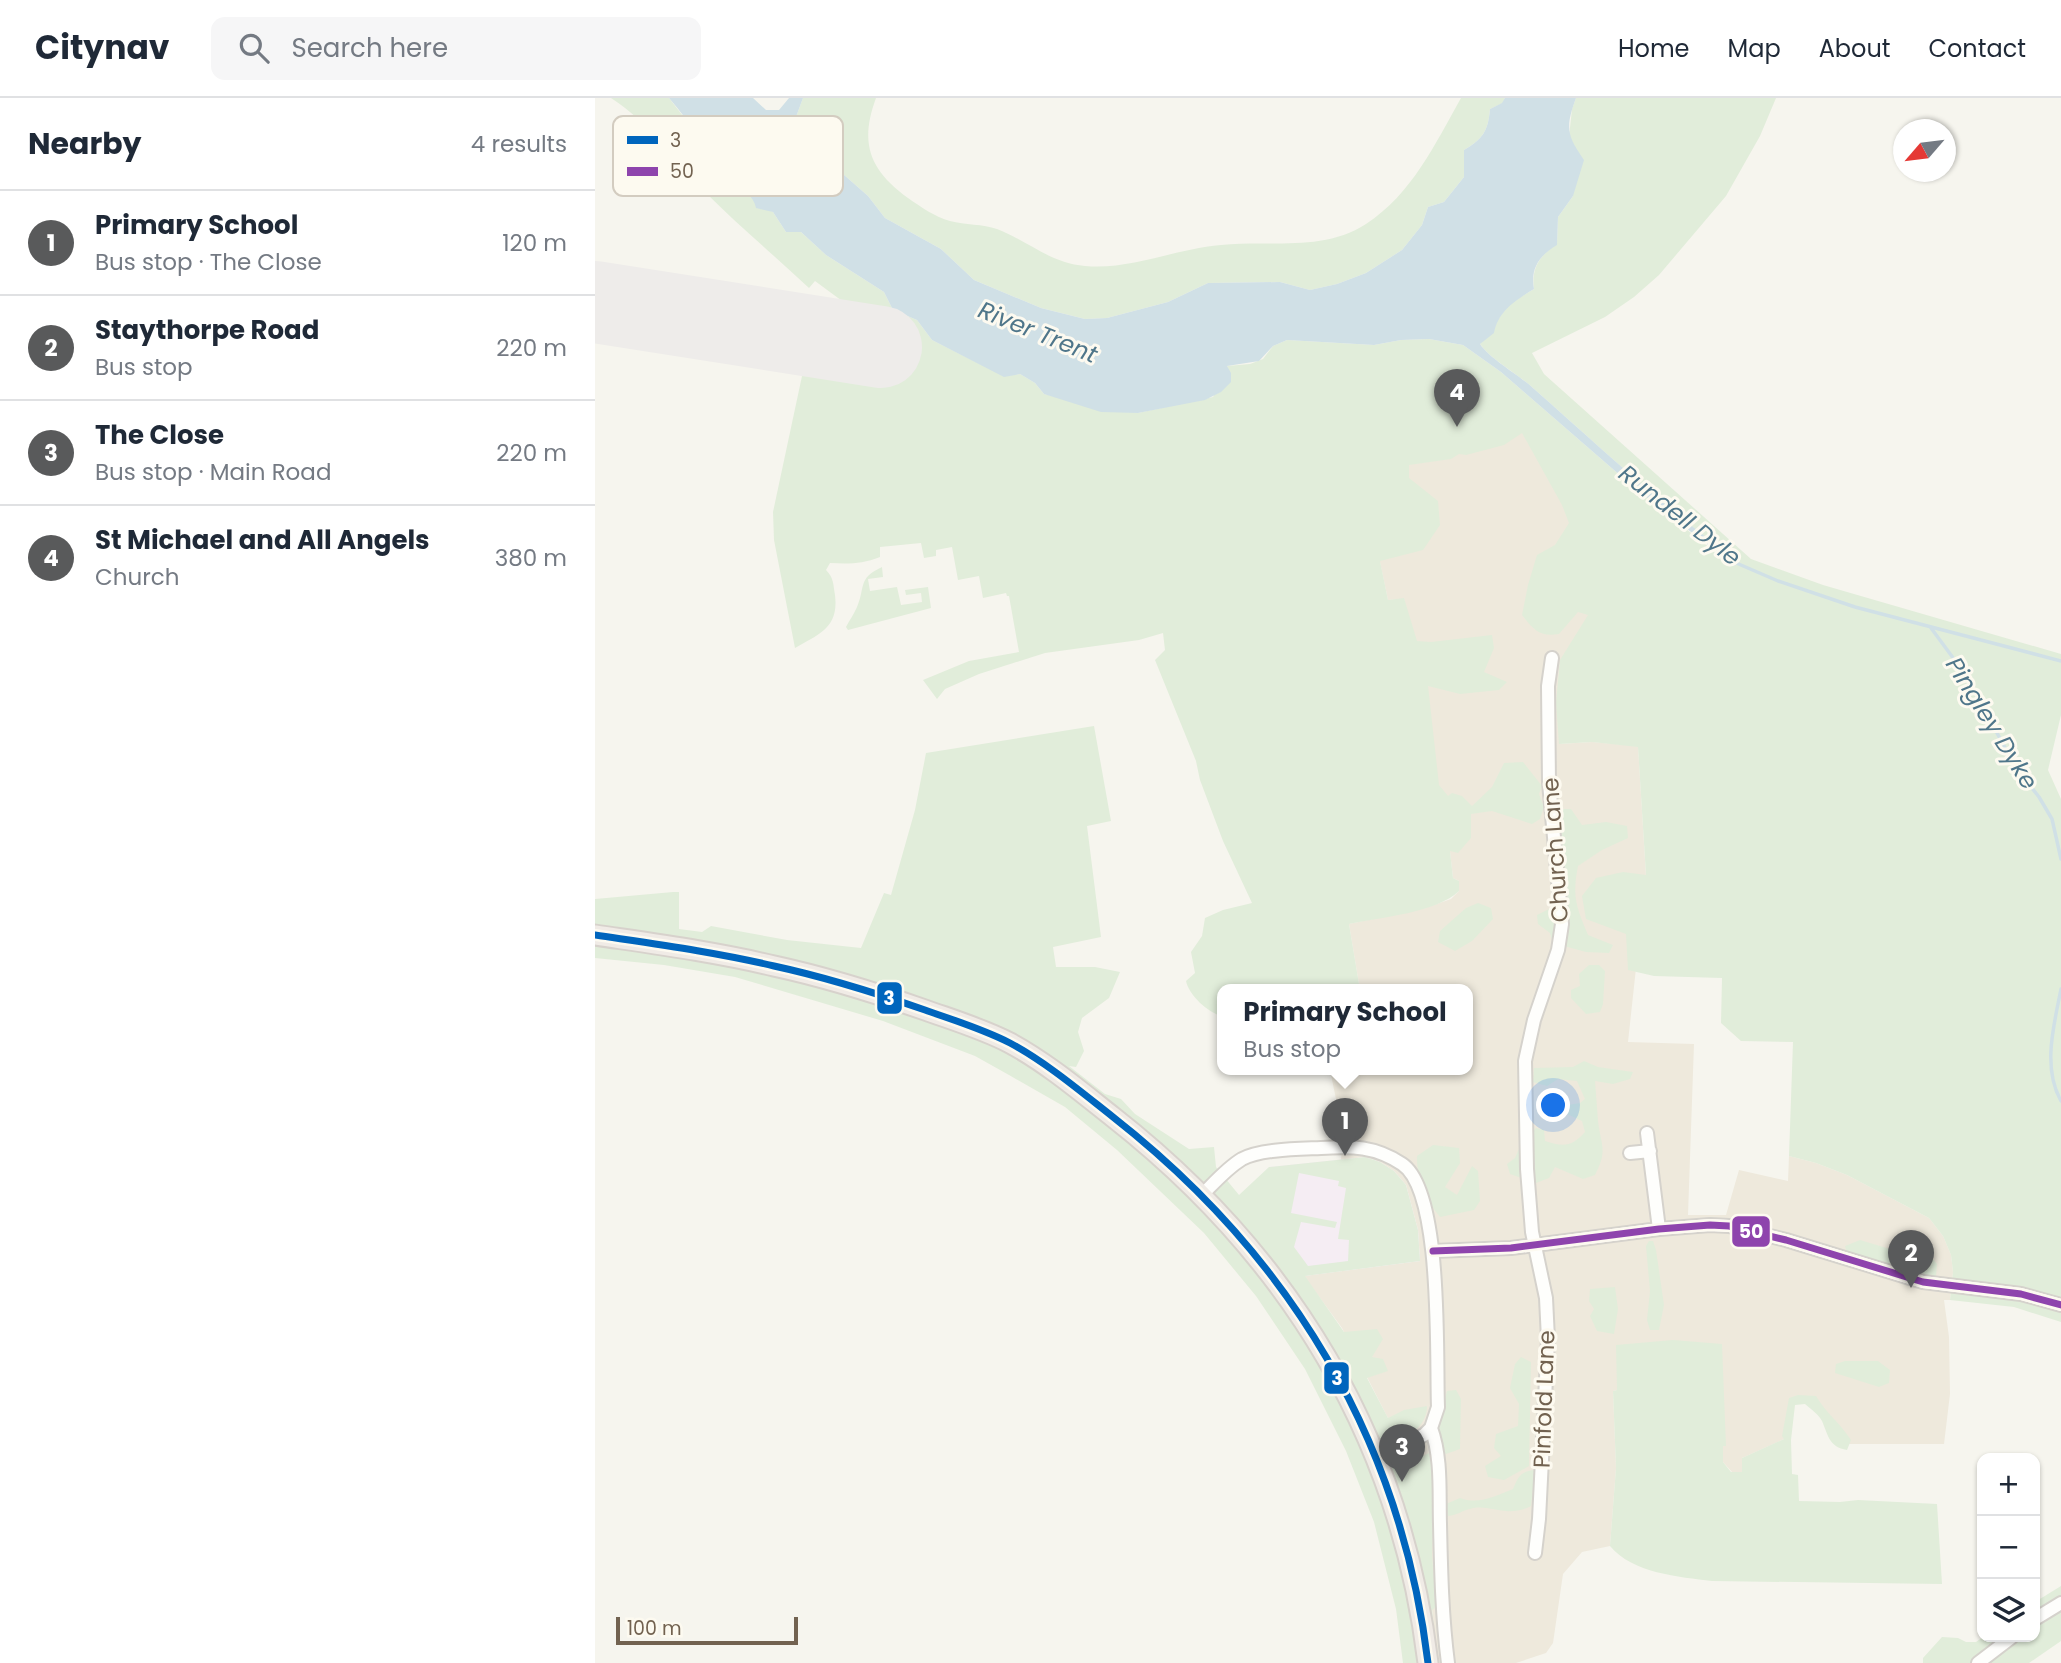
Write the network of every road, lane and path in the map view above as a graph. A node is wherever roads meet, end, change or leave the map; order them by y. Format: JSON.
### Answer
{"nodes":[{"id":1,"x":1552,"y":658,"type":"dead end"},
{"id":2,"x":595,"y":935,"type":"edge"},
{"id":3,"x":1647,"y":1133,"type":"dead end"},
{"id":4,"x":1650,"y":1151,"type":"junction"},
{"id":5,"x":1630,"y":1153,"type":"dead end"},
{"id":6,"x":1202,"y":1195,"type":"junction"},
{"id":7,"x":1659,"y":1229,"type":"junction"},
{"id":8,"x":1537,"y":1245,"type":"junction"},
{"id":9,"x":1433,"y":1251,"type":"junction"},
{"id":10,"x":2061,"y":1305,"type":"edge"},
{"id":11,"x":1431,"y":1428,"type":"junction"},
{"id":12,"x":1377,"y":1456,"type":"junction"},
{"id":13,"x":1535,"y":1553,"type":"dead end"},
{"id":14,"x":2061,"y":1603,"type":"edge"},
{"id":15,"x":2040,"y":1616,"type":"edge"},
{"id":16,"x":2005,"y":1642,"type":"edge"},
{"id":17,"x":1428,"y":1663,"type":"edge"},
{"id":18,"x":1448,"y":1663,"type":"edge"},
{"id":19,"x":1978,"y":1663,"type":"edge"}],
"edges":[{"from":1,"to":8,"type":"street","name":"Church Lane"},
{"from":2,"to":6,"type":"highway"},
{"from":3,"to":4,"type":"street"},
{"from":4,"to":5,"type":"street"},
{"from":4,"to":7,"type":"street"},
{"from":6,"to":9,"type":"street"},
{"from":6,"to":12,"type":"highway"},
{"from":7,"to":8,"type":"street"},
{"from":7,"to":10,"type":"street"},
{"from":8,"to":9,"type":"street"},
{"from":8,"to":13,"type":"street","name":"Pinfold Lane"},
{"from":9,"to":11,"type":"street"},
{"from":11,"to":12,"type":"street"},
{"from":11,"to":18,"type":"street"},
{"from":12,"to":17,"type":"highway"},
{"from":14,"to":15,"type":"street"},
{"from":16,"to":19,"type":"street"}]}
